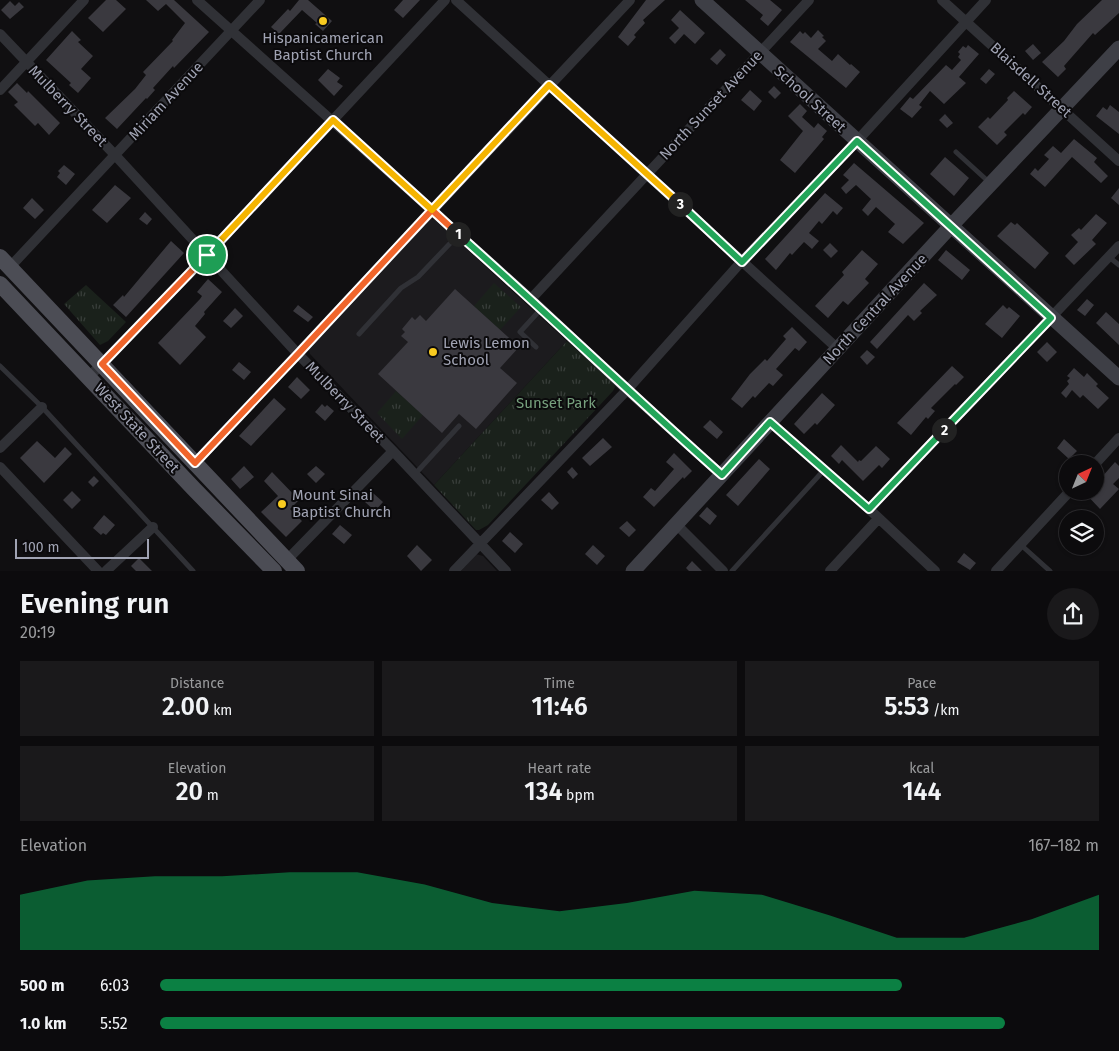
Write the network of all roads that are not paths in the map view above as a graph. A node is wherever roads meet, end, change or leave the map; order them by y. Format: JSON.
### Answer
{"nodes":[{"id":1,"x":84,"y":0,"type":"edge"},
{"id":2,"x":197,"y":0,"type":"edge"},
{"id":3,"x":260,"y":0,"type":"edge"},
{"id":4,"x":445,"y":0,"type":"edge"},
{"id":5,"x":456,"y":0,"type":"edge"},
{"id":6,"x":630,"y":0,"type":"edge"},
{"id":7,"x":702,"y":0,"type":"edge"},
{"id":8,"x":810,"y":0,"type":"edge"},
{"id":9,"x":942,"y":0,"type":"edge"},
{"id":10,"x":986,"y":0,"type":"edge"},
{"id":11,"x":966,"y":22,"type":"junction"},
{"id":12,"x":231,"y":30,"type":"junction"},
{"id":13,"x":0,"y":34,"type":"edge"},
{"id":14,"x":1119,"y":48,"type":"edge"},
{"id":15,"x":760,"y":54,"type":"junction"},
{"id":16,"x":27,"y":62,"type":"junction"},
{"id":17,"x":549,"y":85,"type":"junction"},
{"id":18,"x":0,"y":90,"type":"edge"},
{"id":19,"x":1062,"y":108,"type":"junction"},
{"id":20,"x":333,"y":120,"type":"junction"},
{"id":21,"x":857,"y":141,"type":"junction"},
{"id":22,"x":956,"y":152,"type":"dead end"},
{"id":23,"x":116,"y":155,"type":"junction"},
{"id":24,"x":1119,"y":161,"type":"edge"},
{"id":25,"x":647,"y":174,"type":"junction"},
{"id":26,"x":991,"y":184,"type":"junction"},
{"id":27,"x":432,"y":210,"type":"junction"},
{"id":28,"x":950,"y":226,"type":"junction"},
{"id":29,"x":459,"y":234,"type":"junction"},
{"id":30,"x":1119,"y":246,"type":"edge"},
{"id":31,"x":207,"y":255,"type":"junction"},
{"id":32,"x":1110,"y":256,"type":"junction"},
{"id":33,"x":5,"y":262,"type":"edge"},
{"id":34,"x":742,"y":262,"type":"junction"},
{"id":35,"x":1119,"y":266,"type":"edge"},
{"id":36,"x":0,"y":284,"type":"edge"},
{"id":37,"x":531,"y":299,"type":"junction"},
{"id":38,"x":541,"y":308,"type":"junction"},
{"id":39,"x":1051,"y":318,"type":"junction"},
{"id":40,"x":359,"y":334,"type":"dead end"},
{"id":41,"x":536,"y":347,"type":"dead end"},
{"id":42,"x":838,"y":349,"type":"junction"},
{"id":43,"x":298,"y":354,"type":"junction"},
{"id":44,"x":102,"y":364,"type":"junction"},
{"id":45,"x":0,"y":366,"type":"edge"},
{"id":46,"x":89,"y":377,"type":"junction"},
{"id":47,"x":1119,"y":378,"type":"edge"},
{"id":48,"x":627,"y":390,"type":"junction"},
{"id":49,"x":42,"y":407,"type":"junction"},
{"id":50,"x":770,"y":422,"type":"junction"},
{"id":51,"x":459,"y":426,"type":"dead end"},
{"id":52,"x":1119,"y":438,"type":"edge"},
{"id":53,"x":0,"y":448,"type":"edge"},
{"id":54,"x":393,"y":451,"type":"junction"},
{"id":55,"x":1103,"y":455,"type":"edge"},
{"id":56,"x":195,"y":463,"type":"junction"},
{"id":57,"x":0,"y":467,"type":"edge"},
{"id":58,"x":825,"y":470,"type":"junction"},
{"id":59,"x":415,"y":474,"type":"junction"},
{"id":60,"x":722,"y":475,"type":"junction"},
{"id":61,"x":1062,"y":500,"type":"edge"},
{"id":62,"x":869,"y":509,"type":"junction"},
{"id":63,"x":878,"y":519,"type":"junction"},
{"id":64,"x":677,"y":525,"type":"junction"},
{"id":65,"x":153,"y":527,"type":"junction"},
{"id":66,"x":480,"y":544,"type":"junction"},
{"id":67,"x":1021,"y":545,"type":"junction"},
{"id":68,"x":292,"y":566,"type":"edge"},
{"id":69,"x":98,"y":571,"type":"edge"},
{"id":70,"x":106,"y":571,"type":"edge"},
{"id":71,"x":194,"y":571,"type":"edge"},
{"id":72,"x":274,"y":571,"type":"edge"},
{"id":73,"x":454,"y":571,"type":"edge"},
{"id":74,"x":506,"y":571,"type":"edge"},
{"id":75,"x":633,"y":571,"type":"edge"},
{"id":76,"x":723,"y":571,"type":"edge"},
{"id":77,"x":732,"y":571,"type":"edge"},
{"id":78,"x":830,"y":571,"type":"edge"},
{"id":79,"x":935,"y":571,"type":"edge"},
{"id":80,"x":996,"y":571,"type":"edge"},
{"id":81,"x":1050,"y":571,"type":"edge"}],
"edges":[{"from":1,"to":16,"type":"street"},
{"from":2,"to":12,"type":"street"},
{"from":3,"to":12,"type":"street","name":"Miriam Avenue"},
{"from":4,"to":20,"type":"street"},
{"from":5,"to":17,"type":"street"},
{"from":6,"to":17,"type":"street"},
{"from":7,"to":15,"type":"main road","name":"School Street"},
{"from":8,"to":15,"type":"street","name":"North Sunset Avenue"},
{"from":9,"to":11,"type":"street","name":"Blaisdell Street"},
{"from":10,"to":11,"type":"street"},
{"from":11,"to":19,"type":"street","name":"Blaisdell Street"},
{"from":11,"to":21,"type":"street"},
{"from":12,"to":20,"type":"street"},
{"from":12,"to":23,"type":"street","name":"Miriam Avenue"},
{"from":13,"to":16,"type":"street","name":"Mulberry Street"},
{"from":14,"to":19,"type":"main road","name":"North Central Avenue"},
{"from":15,"to":21,"type":"main road","name":"School Street"},
{"from":15,"to":25,"type":"street","name":"North Sunset Avenue"},
{"from":16,"to":18,"type":"street"},
{"from":16,"to":23,"type":"street","name":"Mulberry Street"},
{"from":17,"to":25,"type":"street"},
{"from":17,"to":27,"type":"street"},
{"from":19,"to":24,"type":"street","name":"Blaisdell Street"},
{"from":19,"to":26,"type":"main road","name":"North Central Avenue"},
{"from":20,"to":27,"type":"street"},
{"from":20,"to":31,"type":"street"},
{"from":21,"to":28,"type":"main road","name":"School Street"},
{"from":21,"to":34,"type":"street"},
{"from":22,"to":26,"type":"lane"},
{"from":23,"to":31,"type":"street","name":"Mulberry Street"},
{"from":23,"to":33,"type":"street","name":"Miriam Avenue"},
{"from":25,"to":34,"type":"street"},
{"from":25,"to":37,"type":"street","name":"North Sunset Avenue"},
{"from":26,"to":28,"type":"main road","name":"North Central Avenue"},
{"from":27,"to":29,"type":"street"},
{"from":27,"to":43,"type":"street"},
{"from":28,"to":39,"type":"main road","name":"School Street"},
{"from":28,"to":42,"type":"main road","name":"North Central Avenue"},
{"from":29,"to":37,"type":"street"},
{"from":29,"to":40,"type":"lane"},
{"from":30,"to":32,"type":"street"},
{"from":31,"to":43,"type":"street","name":"Mulberry Street"},
{"from":31,"to":44,"type":"street"},
{"from":32,"to":35,"type":"lane"},
{"from":32,"to":39,"type":"street"},
{"from":33,"to":44,"type":"main road","name":"West State Street"},
{"from":34,"to":42,"type":"street"},
{"from":34,"to":48,"type":"street"},
{"from":36,"to":46,"type":"main road","name":"West State Street"},
{"from":37,"to":38,"type":"street"},
{"from":38,"to":41,"type":"lane"},
{"from":38,"to":48,"type":"street"},
{"from":39,"to":47,"type":"main road","name":"School Street"},
{"from":39,"to":62,"type":"street"},
{"from":42,"to":50,"type":"main road","name":"North Central Avenue"},
{"from":43,"to":54,"type":"street","name":"Mulberry Street"},
{"from":43,"to":56,"type":"street"},
{"from":44,"to":46,"type":"street"},
{"from":44,"to":56,"type":"main road","name":"West State Street"},
{"from":45,"to":49,"type":"lane"},
{"from":46,"to":72,"type":"main road","name":"West State Street"},
{"from":48,"to":60,"type":"street"},
{"from":48,"to":66,"type":"street"},
{"from":49,"to":53,"type":"street"},
{"from":49,"to":65,"type":"lane"},
{"from":50,"to":58,"type":"street"},
{"from":50,"to":60,"type":"main road","name":"North Central Avenue"},
{"from":51,"to":59,"type":"lane"},
{"from":52,"to":55,"type":"street"},
{"from":54,"to":59,"type":"street","name":"Mulberry Street"},
{"from":54,"to":68,"type":"street"},
{"from":56,"to":68,"type":"main road","name":"West State Street"},
{"from":57,"to":69,"type":"street"},
{"from":58,"to":62,"type":"street"},
{"from":58,"to":77,"type":"lane"},
{"from":59,"to":66,"type":"street","name":"Mulberry Street"},
{"from":60,"to":64,"type":"main road","name":"North Central Avenue"},
{"from":61,"to":67,"type":"street"},
{"from":62,"to":63,"type":"street"},
{"from":63,"to":78,"type":"street"},
{"from":63,"to":79,"type":"street"},
{"from":64,"to":75,"type":"main road","name":"North Central Avenue"},
{"from":64,"to":76,"type":"street"},
{"from":65,"to":70,"type":"street"},
{"from":65,"to":71,"type":"lane"},
{"from":66,"to":73,"type":"street"},
{"from":66,"to":74,"type":"street","name":"Mulberry Street"},
{"from":67,"to":80,"type":"street"},
{"from":67,"to":81,"type":"lane"}]}
